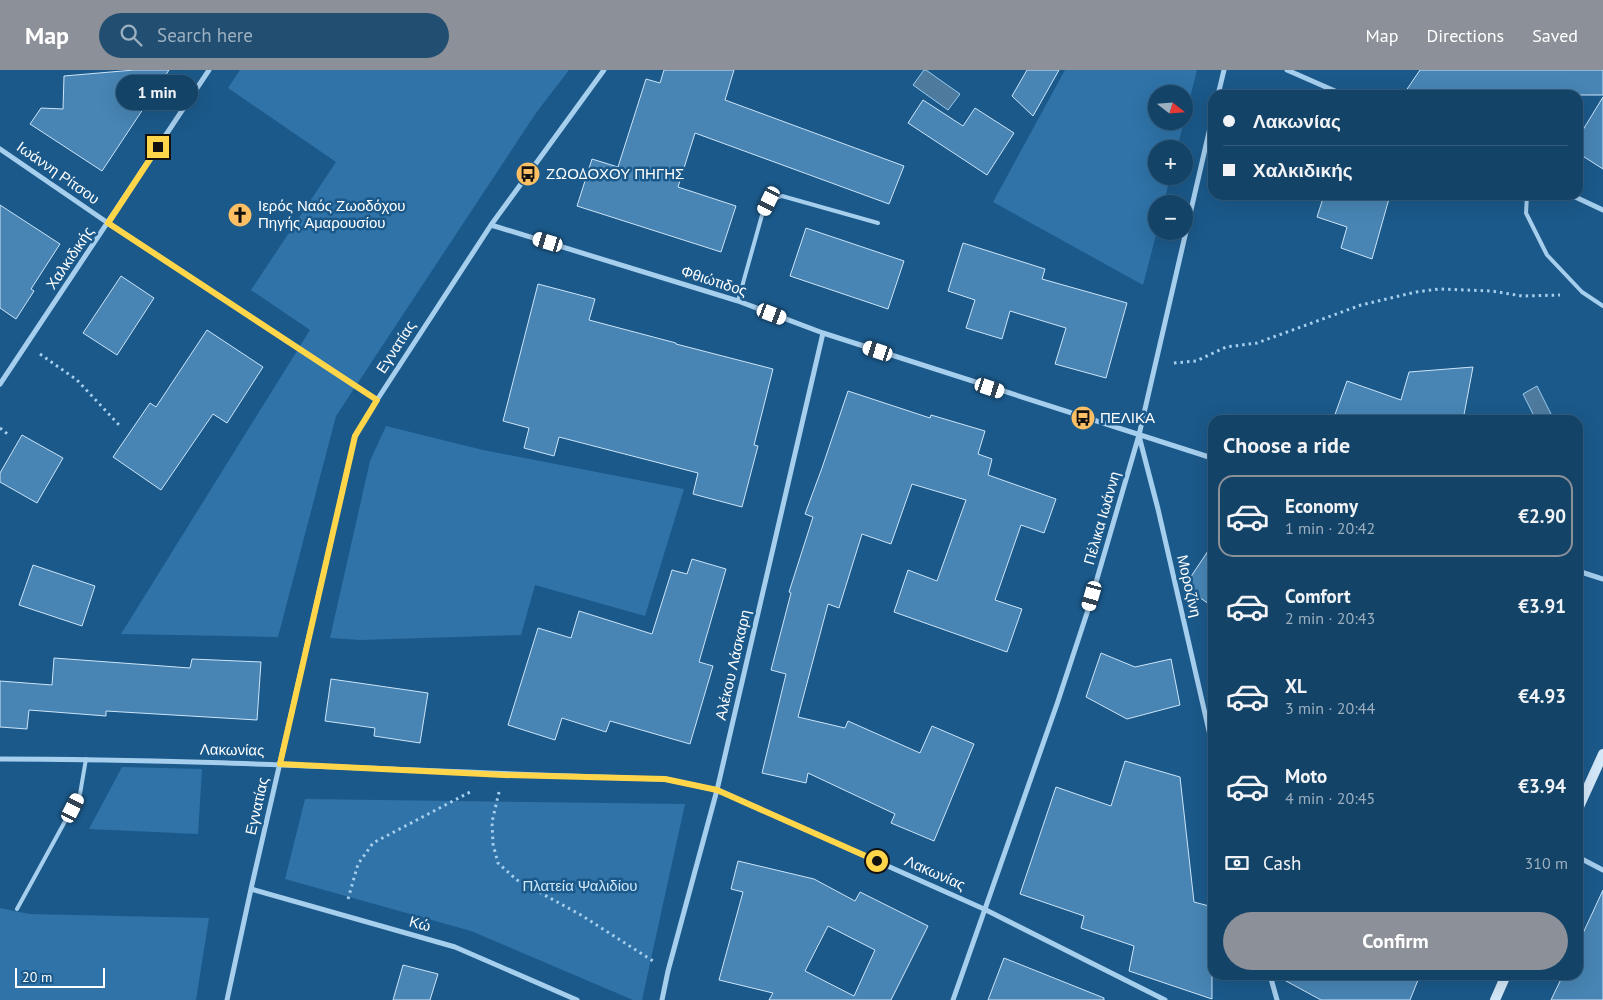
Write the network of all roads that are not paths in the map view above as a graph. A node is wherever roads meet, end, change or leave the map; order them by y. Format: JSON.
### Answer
{"nodes":[{"id":1,"x":209,"y":70,"type":"edge"},
{"id":2,"x":604,"y":70,"type":"edge"},
{"id":3,"x":1224,"y":70,"type":"edge"},
{"id":4,"x":1287,"y":70,"type":"edge"},
{"id":5,"x":1219,"y":90,"type":"edge"},
{"id":6,"x":1333,"y":90,"type":"edge"},
{"id":7,"x":1208,"y":136,"type":"edge"},
{"id":8,"x":0,"y":148,"type":"edge"},
{"id":9,"x":1527,"y":200,"type":"edge"},
{"id":10,"x":1582,"y":200,"type":"edge"},
{"id":11,"x":1603,"y":210,"type":"edge"},
{"id":12,"x":108,"y":223,"type":"junction"},
{"id":13,"x":878,"y":224,"type":"dead end"},
{"id":14,"x":491,"y":225,"type":"junction"},
{"id":15,"x":738,"y":300,"type":"junction"},
{"id":16,"x":1603,"y":306,"type":"edge"},
{"id":17,"x":822,"y":333,"type":"junction"},
{"id":18,"x":0,"y":384,"type":"edge"},
{"id":19,"x":377,"y":400,"type":"junction"},
{"id":20,"x":1139,"y":436,"type":"junction"},
{"id":21,"x":1208,"y":457,"type":"edge"},
{"id":22,"x":1583,"y":573,"type":"edge"},
{"id":23,"x":1603,"y":579,"type":"edge"},
{"id":24,"x":1208,"y":727,"type":"edge"},
{"id":25,"x":1603,"y":754,"type":"edge"},
{"id":26,"x":0,"y":759,"type":"edge"},
{"id":27,"x":86,"y":759,"type":"junction"},
{"id":28,"x":280,"y":764,"type":"junction"},
{"id":29,"x":717,"y":790,"type":"junction"},
{"id":30,"x":1583,"y":798,"type":"edge"},
{"id":31,"x":1583,"y":860,"type":"edge"},
{"id":32,"x":1603,"y":870,"type":"edge"},
{"id":33,"x":251,"y":889,"type":"junction"},
{"id":34,"x":17,"y":908,"type":"dead end"},
{"id":35,"x":984,"y":909,"type":"junction"},
{"id":36,"x":1271,"y":980,"type":"edge"},
{"id":37,"x":1504,"y":980,"type":"edge"},
{"id":38,"x":227,"y":1000,"type":"edge"},
{"id":39,"x":577,"y":1000,"type":"edge"},
{"id":40,"x":662,"y":1000,"type":"edge"},
{"id":41,"x":953,"y":1000,"type":"edge"},
{"id":42,"x":1164,"y":1000,"type":"edge"},
{"id":43,"x":1277,"y":1000,"type":"edge"},
{"id":44,"x":1495,"y":1000,"type":"edge"}],
"edges":[{"from":1,"to":12,"type":"street","name":"Χαλκιδικής"},
{"from":2,"to":14,"type":"street","name":"Εγνατίας"},
{"from":3,"to":5,"type":"street"},
{"from":4,"to":6,"type":"street"},
{"from":7,"to":20,"type":"street","name":"Πέλικα Ιωάννη"},
{"from":8,"to":12,"type":"street","name":"Ιωάννη Ρίτσου"},
{"from":9,"to":16,"type":"lane"},
{"from":10,"to":11,"type":"street"},
{"from":12,"to":18,"type":"street","name":"Χαλκιδικής"},
{"from":12,"to":19,"type":"street","name":"Ιωάννη Ρίτσου"},
{"from":13,"to":15,"type":"lane"},
{"from":14,"to":15,"type":"street","name":"Φθιώτιδος"},
{"from":14,"to":19,"type":"street","name":"Εγνατίας"},
{"from":15,"to":17,"type":"street","name":"Φθιώτιδος"},
{"from":17,"to":20,"type":"street","name":"Φθιώτιδος"},
{"from":17,"to":29,"type":"street","name":"Αλέκου Λάσκαρη"},
{"from":19,"to":28,"type":"street","name":"Εγνατίας"},
{"from":20,"to":21,"type":"street","name":"Φθιώτιδος"},
{"from":20,"to":24,"type":"street","name":"Μοροζίνη"},
{"from":20,"to":35,"type":"street","name":"Πέλικα Ιωάννη"},
{"from":22,"to":23,"type":"street"},
{"from":25,"to":30,"type":"street"},
{"from":26,"to":27,"type":"street","name":"Λακωνίας"},
{"from":27,"to":28,"type":"street","name":"Λακωνίας"},
{"from":27,"to":34,"type":"lane"},
{"from":28,"to":29,"type":"street","name":"Λακωνίας"},
{"from":28,"to":33,"type":"street","name":"Εγνατίας"},
{"from":29,"to":35,"type":"street","name":"Λακωνίας"},
{"from":29,"to":40,"type":"street","name":"Αλέκου Λάσκαρη"},
{"from":31,"to":32,"type":"street"},
{"from":33,"to":38,"type":"street","name":"Εγνατίας"},
{"from":33,"to":39,"type":"street","name":"Κώ"},
{"from":35,"to":41,"type":"street","name":"Πέλικα Ιωάννη"},
{"from":35,"to":42,"type":"street","name":"Λακωνίας"},
{"from":36,"to":43,"type":"street"},
{"from":37,"to":44,"type":"street"}]}
